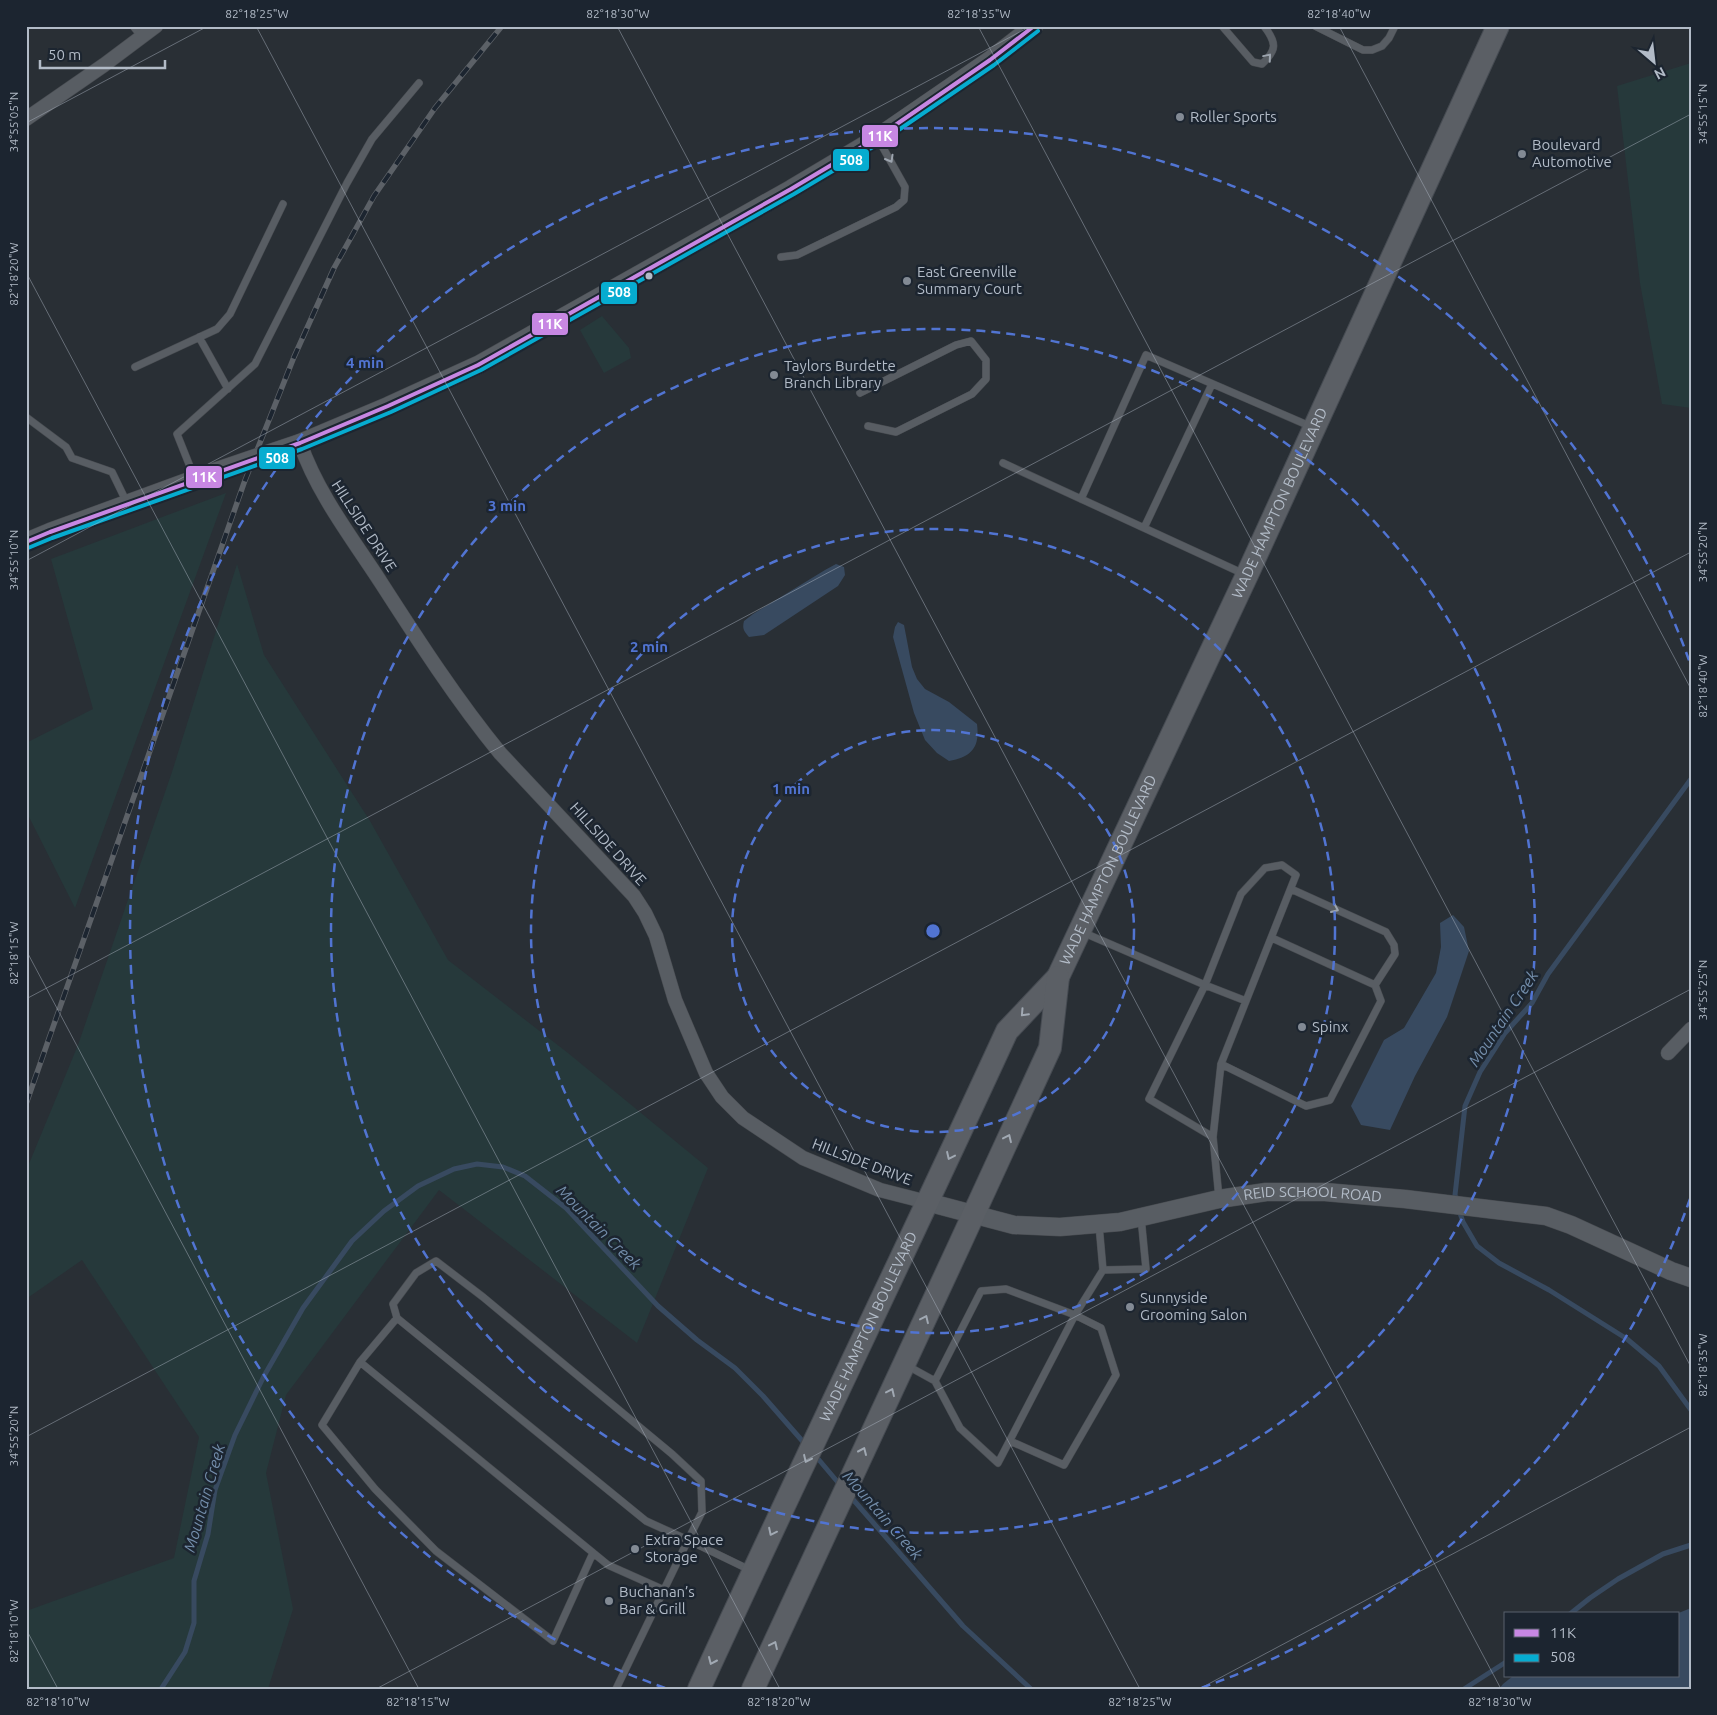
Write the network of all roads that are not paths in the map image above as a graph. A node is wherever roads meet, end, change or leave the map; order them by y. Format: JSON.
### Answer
{"nodes":[{"id":1,"x":156,"y":26,"type":"edge"},
{"id":2,"x":1034,"y":26,"type":"edge"},
{"id":3,"x":1222,"y":26,"type":"edge"},
{"id":4,"x":1264,"y":26,"type":"edge"},
{"id":5,"x":1315,"y":26,"type":"edge"},
{"id":6,"x":1395,"y":26,"type":"edge"},
{"id":7,"x":1498,"y":26,"type":"edge"},
{"id":8,"x":138,"y":31,"type":"edge"},
{"id":9,"x":418,"y":83,"type":"dead end"},
{"id":10,"x":26,"y":120,"type":"edge"},
{"id":11,"x":877,"y":137,"type":"junction"},
{"id":12,"x":283,"y":204,"type":"dead end"},
{"id":13,"x":781,"y":257,"type":"dead end"},
{"id":14,"x":199,"y":337,"type":"junction"},
{"id":15,"x":135,"y":367,"type":"dead end"},
{"id":16,"x":1212,"y":384,"type":"junction"},
{"id":17,"x":228,"y":389,"type":"junction"},
{"id":18,"x":860,"y":393,"type":"dead end"},
{"id":19,"x":26,"y":417,"type":"edge"},
{"id":20,"x":868,"y":426,"type":"dead end"},
{"id":21,"x":1314,"y":428,"type":"junction"},
{"id":22,"x":300,"y":442,"type":"junction"},
{"id":23,"x":1003,"y":463,"type":"dead end"},
{"id":24,"x":195,"y":480,"type":"junction"},
{"id":25,"x":1081,"y":499,"type":"junction"},
{"id":26,"x":128,"y":504,"type":"junction"},
{"id":27,"x":1144,"y":528,"type":"junction"},
{"id":28,"x":26,"y":542,"type":"edge"},
{"id":29,"x":1247,"y":575,"type":"junction"},
{"id":30,"x":1291,"y":889,"type":"junction"},
{"id":31,"x":1080,"y":931,"type":"junction"},
{"id":32,"x":1272,"y":938,"type":"junction"},
{"id":33,"x":1058,"y":977,"type":"junction"},
{"id":34,"x":1205,"y":985,"type":"junction"},
{"id":35,"x":1375,"y":985,"type":"junction"},
{"id":36,"x":1246,"y":1001,"type":"junction"},
{"id":37,"x":1691,"y":1030,"type":"edge"},
{"id":38,"x":1668,"y":1052,"type":"dead end"},
{"id":39,"x":1221,"y":1064,"type":"junction"},
{"id":40,"x":1213,"y":1137,"type":"junction"},
{"id":41,"x":1219,"y":1199,"type":"junction"},
{"id":42,"x":927,"y":1202,"type":"junction"},
{"id":43,"x":973,"y":1214,"type":"junction"},
{"id":44,"x":1141,"y":1217,"type":"junction"},
{"id":45,"x":1099,"y":1225,"type":"junction"},
{"id":46,"x":1103,"y":1270,"type":"junction"},
{"id":47,"x":1691,"y":1278,"type":"edge"},
{"id":48,"x":1075,"y":1315,"type":"junction"},
{"id":49,"x":397,"y":1318,"type":"junction"},
{"id":50,"x":360,"y":1362,"type":"junction"},
{"id":51,"x":904,"y":1364,"type":"junction"},
{"id":52,"x":935,"y":1381,"type":"junction"},
{"id":53,"x":1010,"y":1441,"type":"junction"},
{"id":54,"x":688,"y":1540,"type":"junction"},
{"id":55,"x":593,"y":1553,"type":"junction"},
{"id":56,"x":753,"y":1571,"type":"junction"},
{"id":57,"x":664,"y":1590,"type":"junction"},
{"id":58,"x":616,"y":1689,"type":"edge"},
{"id":59,"x":699,"y":1689,"type":"edge"},
{"id":60,"x":753,"y":1689,"type":"edge"}],
"edges":[{"from":1,"to":8,"type":"street"},
{"from":2,"to":11,"type":"street"},
{"from":3,"to":4,"type":"lane","one_way":true},
{"from":5,"to":6,"type":"lane"},
{"from":7,"to":21,"type":"main road","name":"WADE HAMPTON BOULEVARD"},
{"from":8,"to":10,"type":"street"},
{"from":9,"to":17,"type":"lane"},
{"from":11,"to":13,"type":"lane","one_way":true},
{"from":11,"to":22,"type":"street"},
{"from":12,"to":14,"type":"lane"},
{"from":14,"to":15,"type":"lane"},
{"from":14,"to":17,"type":"lane"},
{"from":16,"to":21,"type":"lane"},
{"from":16,"to":25,"type":"lane"},
{"from":16,"to":27,"type":"lane"},
{"from":17,"to":24,"type":"lane"},
{"from":18,"to":20,"type":"lane"},
{"from":19,"to":26,"type":"lane"},
{"from":21,"to":29,"type":"main road","name":"WADE HAMPTON BOULEVARD"},
{"from":22,"to":24,"type":"street","bridge":true},
{"from":22,"to":42,"type":"street","name":"HILLSIDE DRIVE"},
{"from":23,"to":25,"type":"lane"},
{"from":24,"to":26,"type":"street"},
{"from":25,"to":27,"type":"lane"},
{"from":26,"to":28,"type":"street"},
{"from":27,"to":29,"type":"lane"},
{"from":29,"to":31,"type":"main road","name":"WADE HAMPTON BOULEVARD"},
{"from":30,"to":32,"type":"lane"},
{"from":30,"to":34,"type":"lane"},
{"from":30,"to":35,"type":"lane","one_way":true},
{"from":31,"to":33,"type":"main road","name":"WADE HAMPTON BOULEVARD"},
{"from":31,"to":34,"type":"lane"},
{"from":32,"to":35,"type":"lane"},
{"from":32,"to":36,"type":"lane"},
{"from":33,"to":42,"type":"main road","name":"WADE HAMPTON BOULEVARD","one_way":true},
{"from":43,"to":33,"type":"main road","name":"WADE HAMPTON BOULEVARD","one_way":true},
{"from":34,"to":36,"type":"lane"},
{"from":34,"to":40,"type":"lane"},
{"from":35,"to":39,"type":"lane"},
{"from":36,"to":39,"type":"lane"},
{"from":37,"to":38,"type":"street"},
{"from":39,"to":40,"type":"lane"},
{"from":40,"to":41,"type":"lane"},
{"from":41,"to":44,"type":"street","name":"REID SCHOOL ROAD"},
{"from":41,"to":47,"type":"street","name":"REID SCHOOL ROAD"},
{"from":42,"to":43,"type":"street","name":"REID SCHOOL ROAD"},
{"from":42,"to":56,"type":"main road","name":"WADE HAMPTON BOULEVARD","one_way":true},
{"from":43,"to":45,"type":"street","name":"REID SCHOOL ROAD"},
{"from":51,"to":43,"type":"main road","name":"WADE HAMPTON BOULEVARD","one_way":true},
{"from":44,"to":45,"type":"street","name":"REID SCHOOL ROAD"},
{"from":44,"to":46,"type":"lane"},
{"from":45,"to":46,"type":"lane"},
{"from":46,"to":48,"type":"lane"},
{"from":48,"to":52,"type":"lane"},
{"from":48,"to":53,"type":"lane"},
{"from":48,"to":53,"type":"lane"},
{"from":49,"to":50,"type":"lane"},
{"from":49,"to":54,"type":"lane"},
{"from":49,"to":54,"type":"lane"},
{"from":50,"to":55,"type":"lane"},
{"from":50,"to":55,"type":"lane"},
{"from":51,"to":52,"type":"lane"},
{"from":60,"to":51,"type":"main road","name":"WADE HAMPTON BOULEVARD","one_way":true},
{"from":52,"to":53,"type":"lane"},
{"from":54,"to":56,"type":"lane"},
{"from":54,"to":57,"type":"lane"},
{"from":55,"to":57,"type":"lane"},
{"from":56,"to":59,"type":"main road","name":"WADE HAMPTON BOULEVARD","one_way":true},
{"from":57,"to":58,"type":"lane"}]}
